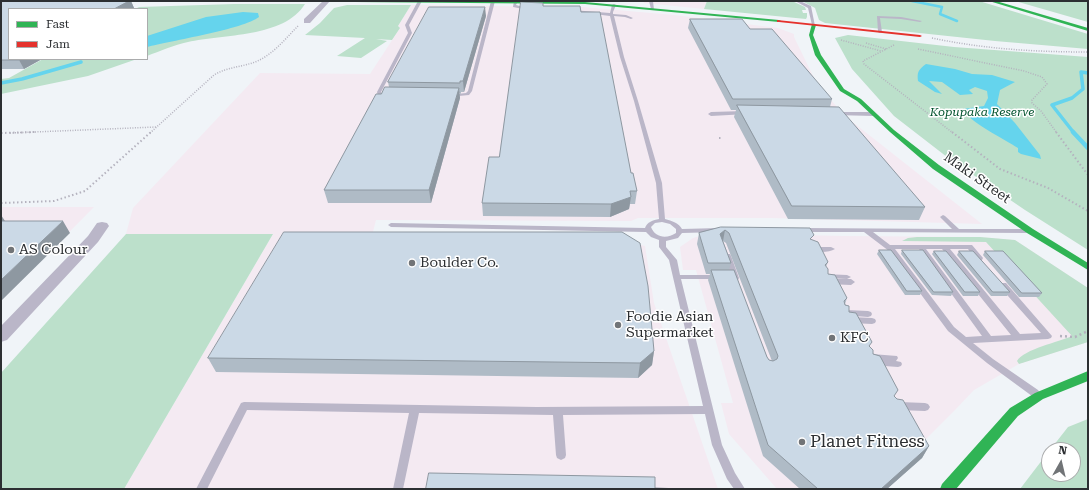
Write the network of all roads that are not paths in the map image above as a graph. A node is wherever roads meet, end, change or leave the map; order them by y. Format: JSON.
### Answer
{"nodes":[{"id":1,"x":327,"y":1,"type":"edge"},
{"id":2,"x":356,"y":1,"type":"edge"},
{"id":3,"x":420,"y":1,"type":"edge"},
{"id":4,"x":494,"y":1,"type":"edge"},
{"id":5,"x":797,"y":1,"type":"edge"},
{"id":6,"x":991,"y":1,"type":"edge"},
{"id":7,"x":1007,"y":1,"type":"edge"},
{"id":8,"x":516,"y":2,"type":"edge"},
{"id":9,"x":614,"y":5,"type":"junction"},
{"id":10,"x":652,"y":5,"type":"edge"},
{"id":11,"x":530,"y":9,"type":"edge"},
{"id":12,"x":565,"y":11,"type":"edge"},
{"id":13,"x":611,"y":15,"type":"junction"},
{"id":14,"x":632,"y":18,"type":"dead end"},
{"id":15,"x":307,"y":21,"type":"road end"},
{"id":16,"x":920,"y":21,"type":"dead end"},
{"id":17,"x":814,"y":25,"type":"junction"},
{"id":18,"x":1088,"y":25,"type":"edge"},
{"id":19,"x":1088,"y":30,"type":"edge"},
{"id":20,"x":880,"y":32,"type":"junction"},
{"id":21,"x":821,"y":33,"type":"dead end"},
{"id":22,"x":920,"y":36,"type":"road end"},
{"id":23,"x":852,"y":86,"type":"dead end"},
{"id":24,"x":393,"y":96,"type":"edge"},
{"id":25,"x":446,"y":96,"type":"edge"},
{"id":26,"x":860,"y":100,"type":"junction"},
{"id":27,"x":747,"y":113,"type":"edge"},
{"id":28,"x":711,"y":114,"type":"dead end"},
{"id":29,"x":832,"y":114,"type":"edge"},
{"id":30,"x":873,"y":114,"type":"junction"},
{"id":31,"x":943,"y":217,"type":"dead end"},
{"id":32,"x":662,"y":220,"type":"junction"},
{"id":33,"x":102,"y":226,"type":"dead end"},
{"id":34,"x":391,"y":226,"type":"dead end"},
{"id":35,"x":648,"y":230,"type":"junction"},
{"id":36,"x":726,"y":230,"type":"edge"},
{"id":37,"x":796,"y":230,"type":"edge"},
{"id":38,"x":865,"y":230,"type":"junction"},
{"id":39,"x":957,"y":230,"type":"junction"},
{"id":40,"x":680,"y":231,"type":"junction"},
{"id":41,"x":1030,"y":231,"type":"junction"},
{"id":42,"x":662,"y":239,"type":"junction"},
{"id":43,"x":889,"y":247,"type":"junction"},
{"id":44,"x":921,"y":247,"type":"junction"},
{"id":45,"x":945,"y":248,"type":"junction"},
{"id":46,"x":812,"y":249,"type":"edge"},
{"id":47,"x":832,"y":249,"type":"dead end"},
{"id":48,"x":725,"y":250,"type":"edge"},
{"id":49,"x":986,"y":265,"type":"edge"},
{"id":50,"x":1088,"y":267,"type":"edge"},
{"id":51,"x":677,"y":277,"type":"junction"},
{"id":52,"x":996,"y":277,"type":"edge"},
{"id":53,"x":827,"y":279,"type":"edge"},
{"id":54,"x":849,"y":279,"type":"dead end"},
{"id":55,"x":847,"y":317,"type":"edge"},
{"id":56,"x":870,"y":317,"type":"dead end"},
{"id":57,"x":1,"y":336,"type":"edge"},
{"id":58,"x":1018,"y":338,"type":"junction"},
{"id":59,"x":989,"y":339,"type":"junction"},
{"id":60,"x":965,"y":340,"type":"junction"},
{"id":61,"x":870,"y":360,"type":"edge"},
{"id":62,"x":896,"y":361,"type":"dead end"},
{"id":63,"x":1088,"y":376,"type":"edge"},
{"id":64,"x":1039,"y":396,"type":"junction"},
{"id":65,"x":894,"y":406,"type":"edge"},
{"id":66,"x":925,"y":407,"type":"dead end"},
{"id":67,"x":415,"y":409,"type":"junction"},
{"id":68,"x":708,"y":410,"type":"junction"},
{"id":69,"x":558,"y":411,"type":"junction"},
{"id":70,"x":561,"y":455,"type":"dead end"},
{"id":71,"x":201,"y":489,"type":"edge"},
{"id":72,"x":398,"y":489,"type":"edge"},
{"id":73,"x":740,"y":489,"type":"edge"},
{"id":74,"x":947,"y":489,"type":"edge"}],
"edges":[{"from":1,"to":15,"type":"street"},
{"from":2,"to":3,"type":"main road"},
{"from":3,"to":4,"type":"main road"},
{"from":3,"to":24,"type":"lane"},
{"from":4,"to":8,"type":"main road"},
{"from":4,"to":25,"type":"lane"},
{"from":5,"to":17,"type":"lane"},
{"from":6,"to":19,"type":"main road"},
{"from":7,"to":18,"type":"main road"},
{"from":8,"to":9,"type":"main road"},
{"from":8,"to":11,"type":"lane"},
{"from":9,"to":10,"type":"main road"},
{"from":9,"to":13,"type":"lane"},
{"from":10,"to":17,"type":"main road"},
{"from":12,"to":13,"type":"lane"},
{"from":13,"to":14,"type":"lane"},
{"from":13,"to":32,"type":"lane"},
{"from":16,"to":20,"type":"lane"},
{"from":17,"to":20,"type":"main road"},
{"from":17,"to":21,"type":"main road"},
{"from":17,"to":26,"type":"main road","name":"Maki Street"},
{"from":20,"to":22,"type":"main road"},
{"from":23,"to":26,"type":"main road","name":"Maki Street"},
{"from":26,"to":30,"type":"main road","name":"Maki Street"},
{"from":27,"to":28,"type":"lane"},
{"from":29,"to":30,"type":"lane"},
{"from":30,"to":41,"type":"main road","name":"Maki Street"},
{"from":31,"to":39,"type":"lane"},
{"from":32,"to":35,"type":"lane"},
{"from":32,"to":40,"type":"lane"},
{"from":33,"to":57,"type":"street"},
{"from":34,"to":35,"type":"lane"},
{"from":35,"to":42,"type":"lane"},
{"from":36,"to":40,"type":"lane"},
{"from":37,"to":38,"type":"lane"},
{"from":38,"to":39,"type":"lane"},
{"from":38,"to":43,"type":"lane"},
{"from":39,"to":41,"type":"lane"},
{"from":40,"to":42,"type":"lane"},
{"from":41,"to":50,"type":"main road","name":"Maki Street"},
{"from":42,"to":51,"type":"lane"},
{"from":43,"to":44,"type":"lane"},
{"from":43,"to":60,"type":"lane"},
{"from":44,"to":45,"type":"lane"},
{"from":44,"to":59,"type":"lane"},
{"from":45,"to":49,"type":"lane"},
{"from":45,"to":58,"type":"lane"},
{"from":46,"to":47,"type":"lane"},
{"from":48,"to":51,"type":"lane"},
{"from":51,"to":68,"type":"lane"},
{"from":52,"to":58,"type":"lane"},
{"from":53,"to":54,"type":"lane"},
{"from":55,"to":56,"type":"lane"},
{"from":58,"to":59,"type":"lane"},
{"from":59,"to":60,"type":"lane"},
{"from":60,"to":64,"type":"lane"},
{"from":61,"to":62,"type":"lane"},
{"from":63,"to":64,"type":"main road"},
{"from":64,"to":74,"type":"main road"},
{"from":65,"to":66,"type":"lane"},
{"from":67,"to":69,"type":"lane"},
{"from":67,"to":71,"type":"lane"},
{"from":67,"to":72,"type":"lane"},
{"from":68,"to":69,"type":"lane"},
{"from":68,"to":73,"type":"lane"},
{"from":69,"to":70,"type":"lane"}]}
